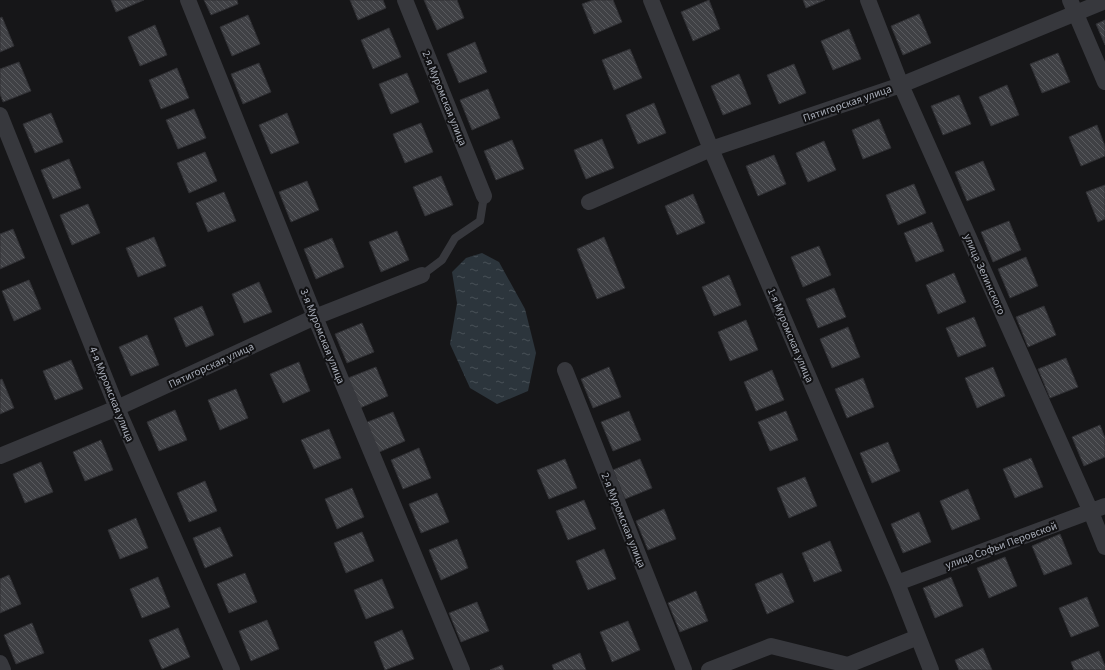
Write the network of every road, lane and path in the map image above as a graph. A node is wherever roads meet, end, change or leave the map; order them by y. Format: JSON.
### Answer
{"nodes":[{"id":1,"x":188,"y":0,"type":"edge"},
{"id":2,"x":405,"y":0,"type":"edge"},
{"id":3,"x":651,"y":0,"type":"edge"},
{"id":4,"x":868,"y":0,"type":"edge"},
{"id":5,"x":1105,"y":1,"type":"edge"},
{"id":6,"x":1073,"y":7,"type":"edge"},
{"id":7,"x":1105,"y":82,"type":"edge"},
{"id":8,"x":901,"y":85,"type":"junction"},
{"id":9,"x":0,"y":115,"type":"edge"},
{"id":10,"x":711,"y":149,"type":"junction"},
{"id":11,"x":484,"y":196,"type":"joint"},
{"id":12,"x":589,"y":202,"type":"dead end"},
{"id":13,"x":422,"y":275,"type":"joint"},
{"id":14,"x":315,"y":317,"type":"junction"},
{"id":15,"x":565,"y":370,"type":"dead end"},
{"id":16,"x":117,"y":408,"type":"junction"},
{"id":17,"x":0,"y":456,"type":"edge"},
{"id":18,"x":1098,"y":509,"type":"edge"},
{"id":19,"x":1105,"y":547,"type":"edge"},
{"id":20,"x":897,"y":583,"type":"junction"},
{"id":21,"x":918,"y":636,"type":"junction"},
{"id":22,"x":0,"y":663,"type":"edge"},
{"id":23,"x":842,"y":668,"type":"edge"},
{"id":24,"x":3,"y":670,"type":"edge"},
{"id":25,"x":232,"y":670,"type":"edge"},
{"id":26,"x":462,"y":670,"type":"edge"},
{"id":27,"x":684,"y":670,"type":"edge"},
{"id":28,"x":709,"y":670,"type":"edge"},
{"id":29,"x":931,"y":670,"type":"edge"}],
"edges":[{"from":1,"to":14,"type":"street","name":"3-я Муромская улица"},
{"from":2,"to":11,"type":"street","name":"2-я Муромская улица"},
{"from":3,"to":10,"type":"street","name":"1-я Муромская улица"},
{"from":4,"to":8,"type":"street","name":"улица Зелинского"},
{"from":5,"to":6,"type":"street","name":"Пятигорская улица"},
{"from":6,"to":7,"type":"street"},
{"from":6,"to":8,"type":"street","name":"Пятигорская улица"},
{"from":8,"to":10,"type":"street","name":"Пятигорская улица"},
{"from":8,"to":18,"type":"street","name":"улица Зелинского"},
{"from":9,"to":16,"type":"street","name":"4-я Муромская улица"},
{"from":10,"to":12,"type":"street","name":"Пятигорская улица"},
{"from":10,"to":20,"type":"street","name":"1-я Муромская улица"},
{"from":11,"to":13,"type":"lane"},
{"from":13,"to":14,"type":"street","name":"Пятигорская улица"},
{"from":14,"to":16,"type":"street","name":"Пятигорская улица"},
{"from":14,"to":26,"type":"street","name":"3-я Муромская улица"},
{"from":15,"to":27,"type":"street","name":"2-я Муромская улица"},
{"from":16,"to":17,"type":"street","name":"Пятигорская улица"},
{"from":16,"to":25,"type":"street","name":"4-я Муромская улица"},
{"from":18,"to":19,"type":"street","name":"улица Зелинского"},
{"from":18,"to":20,"type":"street","name":"улица Софьи Перовской"},
{"from":20,"to":21,"type":"street","name":"1-я Муромская улица"},
{"from":21,"to":23,"type":"street"},
{"from":21,"to":29,"type":"street","name":"1-я Муромская улица"},
{"from":22,"to":24,"type":"street"},
{"from":23,"to":28,"type":"street"}]}
